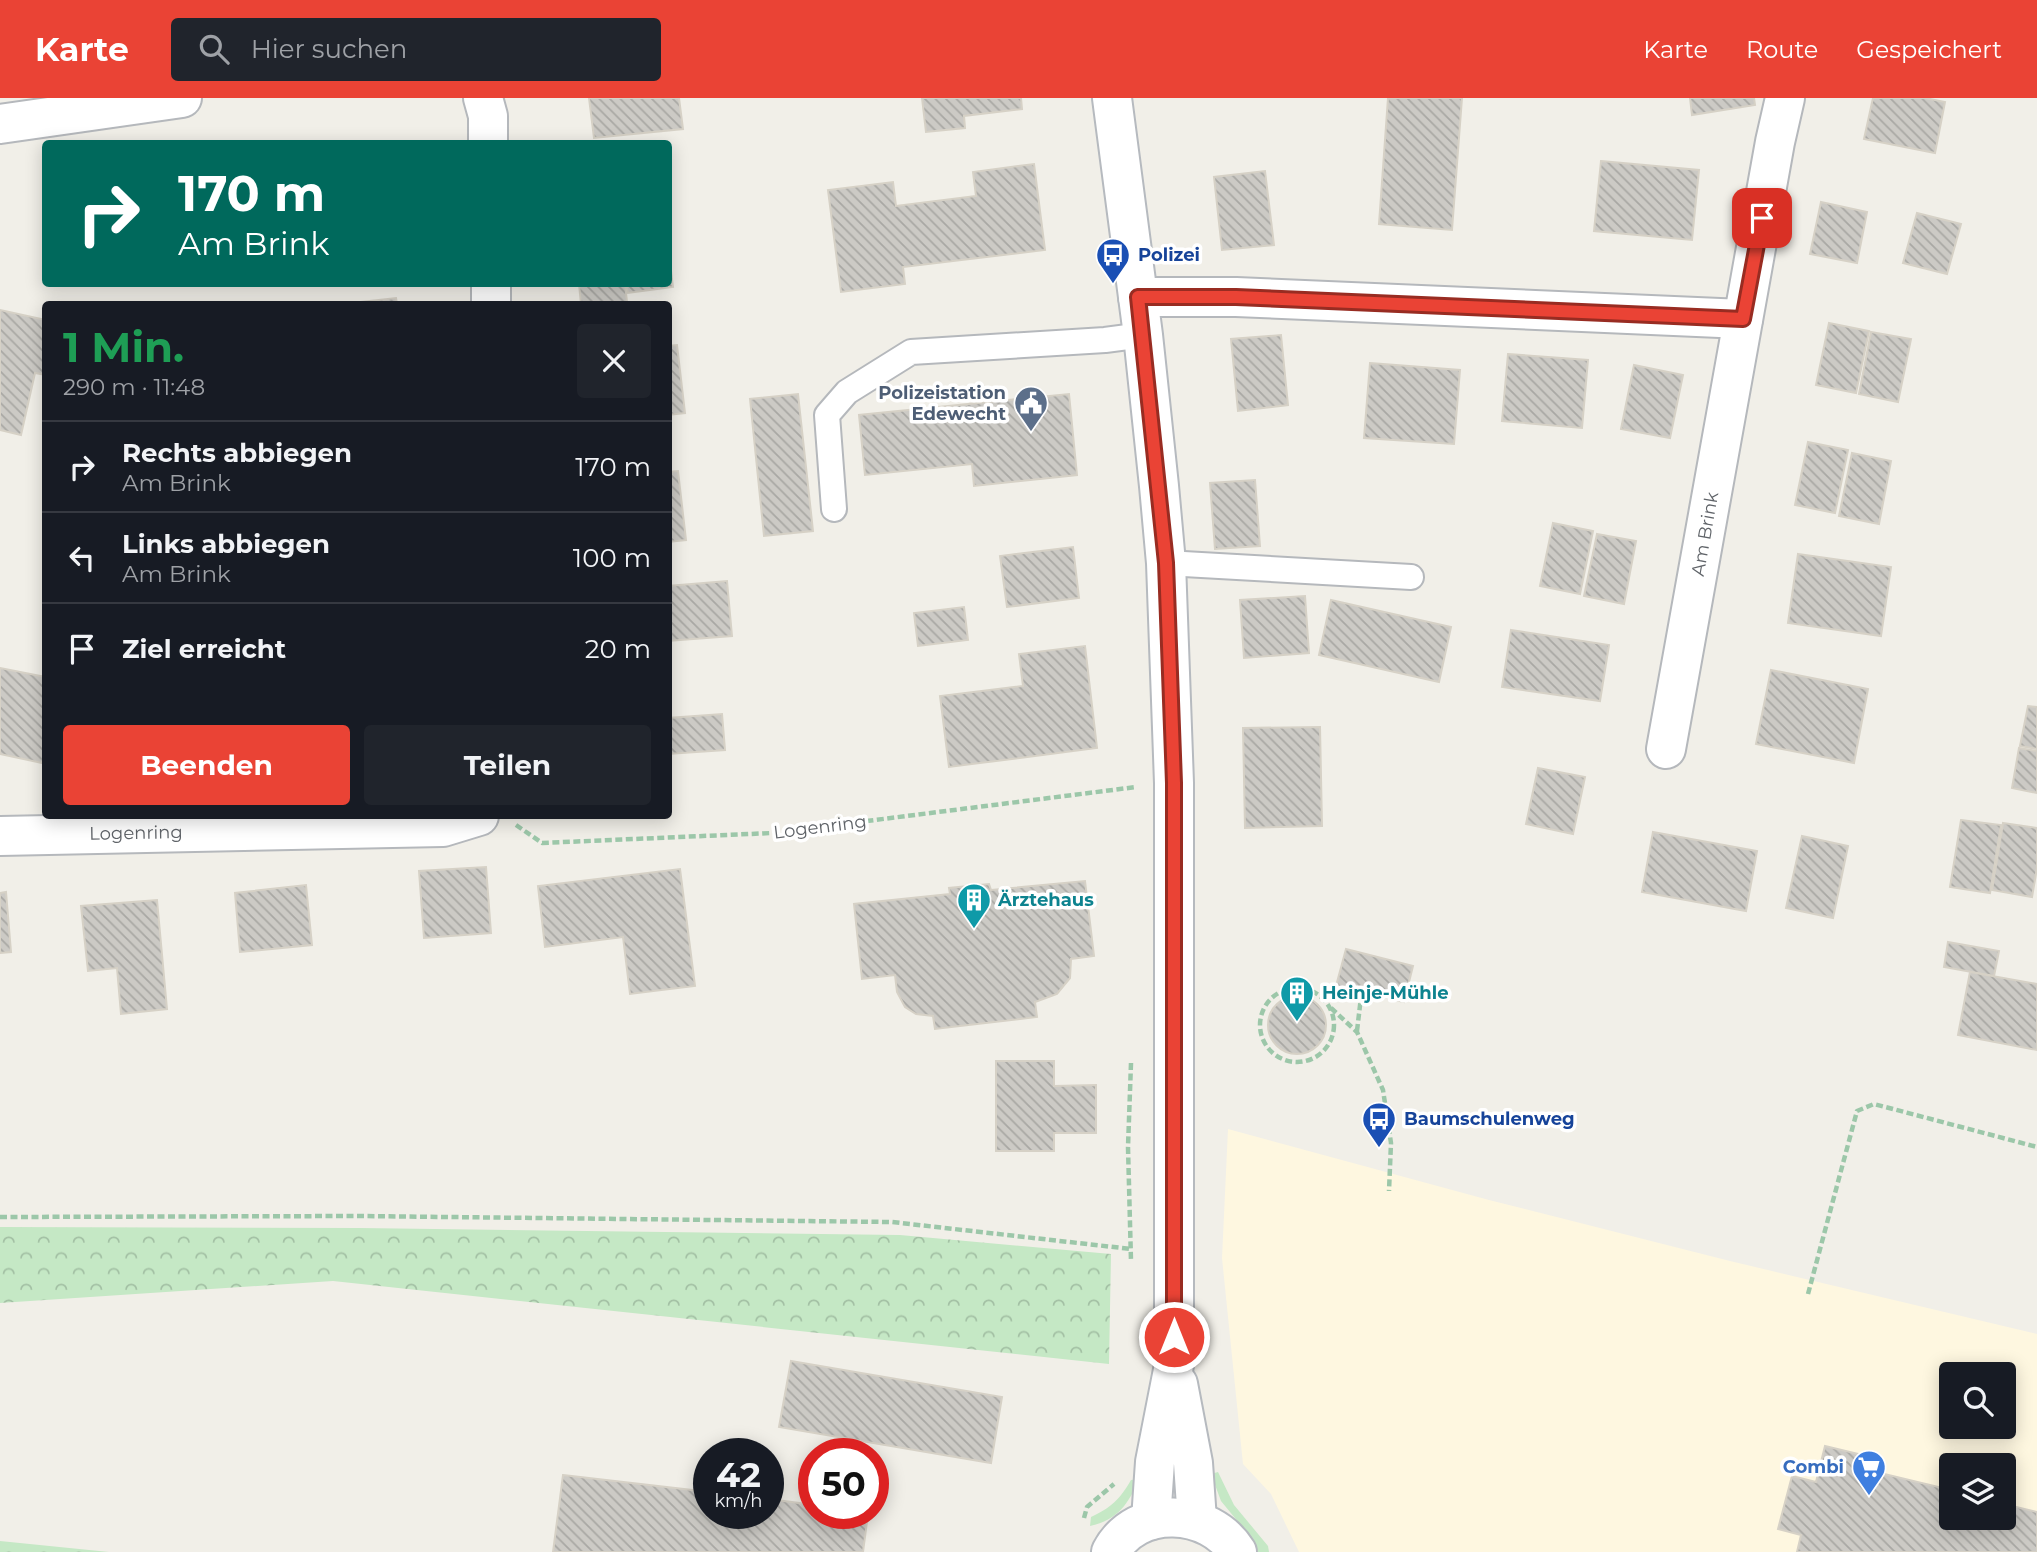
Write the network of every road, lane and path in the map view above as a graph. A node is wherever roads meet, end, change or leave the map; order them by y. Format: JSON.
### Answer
{"nodes":[{"id":1,"x":182,"y":98,"type":"edge"},
{"id":2,"x":483,"y":98,"type":"edge"},
{"id":3,"x":1112,"y":98,"type":"edge"},
{"id":4,"x":1785,"y":98,"type":"edge"},
{"id":5,"x":0,"y":124,"type":"edge"},
{"id":6,"x":488,"y":140,"type":"edge"},
{"id":7,"x":1138,"y":297,"type":"junction"},
{"id":8,"x":1743,"y":319,"type":"junction"},
{"id":9,"x":1143,"y":335,"type":"junction"},
{"id":10,"x":834,"y":509,"type":"dead end"},
{"id":11,"x":1166,"y":563,"type":"junction"},
{"id":12,"x":1411,"y":577,"type":"dead end"},
{"id":13,"x":1666,"y":749,"type":"dead end"},
{"id":14,"x":1144,"y":786,"type":"dead end"},
{"id":15,"x":496,"y":819,"type":"edge"},
{"id":16,"x":0,"y":836,"type":"edge"},
{"id":17,"x":1361,"y":997,"type":"dead end"},
{"id":18,"x":1325,"y":1003,"type":"junction"},
{"id":19,"x":1356,"y":1032,"type":"junction"},
{"id":20,"x":1131,"y":1054,"type":"dead end"},
{"id":21,"x":2037,"y":1147,"type":"edge"},
{"id":22,"x":1390,"y":1191,"type":"dead end"},
{"id":23,"x":0,"y":1217,"type":"edge"},
{"id":24,"x":1130,"y":1249,"type":"junction"},
{"id":25,"x":1174,"y":1254,"type":"junction"},
{"id":26,"x":1131,"y":1262,"type":"dead end"},
{"id":27,"x":1808,"y":1294,"type":"dead end"},
{"id":28,"x":1174,"y":1364,"type":"junction"},
{"id":29,"x":1114,"y":1484,"type":"dead end"},
{"id":30,"x":1083,"y":1519,"type":"dead end"},
{"id":31,"x":1151,"y":1520,"type":"junction"},
{"id":32,"x":1197,"y":1520,"type":"junction"},
{"id":33,"x":1111,"y":1552,"type":"edge"},
{"id":34,"x":1237,"y":1552,"type":"edge"}],
"edges":[{"from":1,"to":5,"type":"street"},
{"from":2,"to":6,"type":"street"},
{"from":3,"to":7,"type":"street"},
{"from":4,"to":8,"type":"street","name":"Am Brink"},
{"from":7,"to":8,"type":"street"},
{"from":7,"to":9,"type":"street"},
{"from":8,"to":13,"type":"street","name":"Am Brink"},
{"from":9,"to":10,"type":"lane"},
{"from":9,"to":11,"type":"street"},
{"from":11,"to":12,"type":"lane"},
{"from":11,"to":25,"type":"street"},
{"from":14,"to":15,"type":"path","name":"Logenring"},
{"from":15,"to":16,"type":"street","name":"Logenring"},
{"from":17,"to":19,"type":"path"},
{"from":18,"to":18,"type":"path"},
{"from":18,"to":19,"type":"path"},
{"from":19,"to":22,"type":"path"},
{"from":20,"to":24,"type":"path"},
{"from":21,"to":27,"type":"path"},
{"from":23,"to":24,"type":"path"},
{"from":24,"to":25,"type":"path"},
{"from":24,"to":26,"type":"path"},
{"from":25,"to":28,"type":"street"},
{"from":28,"to":31,"type":"street"},
{"from":28,"to":32,"type":"street"},
{"from":29,"to":30,"type":"path"},
{"from":31,"to":32,"type":"street"},
{"from":31,"to":33,"type":"street"},
{"from":32,"to":34,"type":"street"}]}
